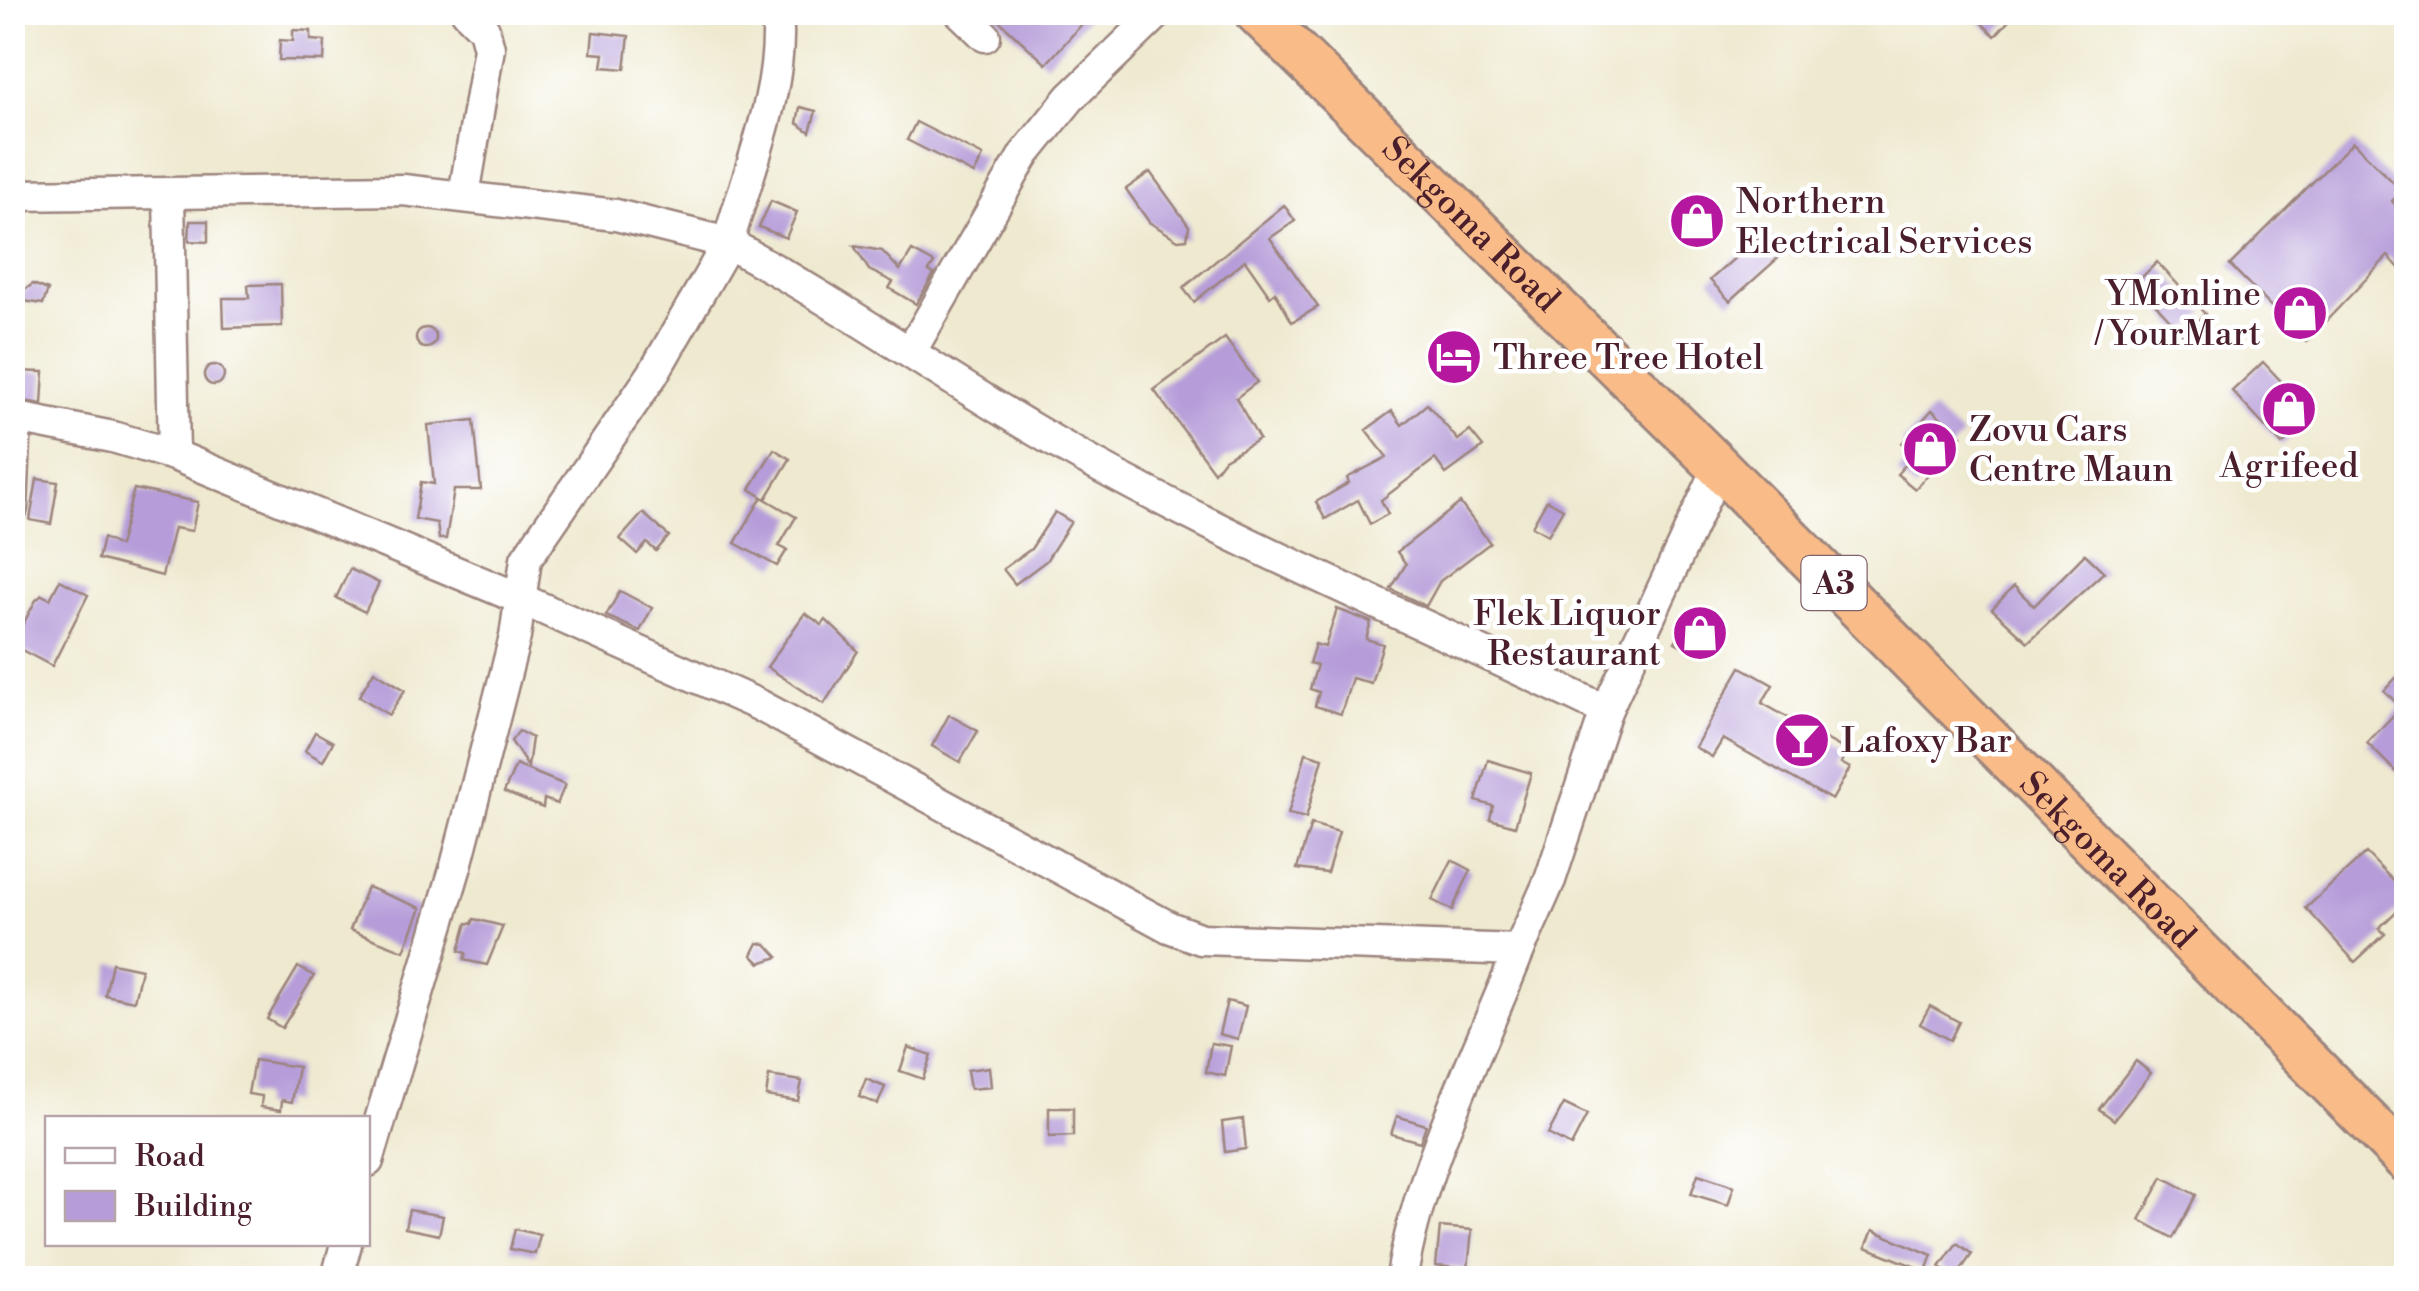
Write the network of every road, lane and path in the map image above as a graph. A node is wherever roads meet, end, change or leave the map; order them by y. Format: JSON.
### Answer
{"nodes":[{"id":1,"x":467,"y":12,"type":"edge"},
{"id":2,"x":777,"y":12,"type":"edge"},
{"id":3,"x":960,"y":12,"type":"edge"},
{"id":4,"x":1159,"y":12,"type":"edge"},
{"id":5,"x":1256,"y":12,"type":"edge"},
{"id":6,"x":985,"y":36,"type":"dead end"},
{"id":7,"x":12,"y":195,"type":"edge"},
{"id":8,"x":169,"y":195,"type":"junction"},
{"id":9,"x":464,"y":196,"type":"junction"},
{"id":10,"x":728,"y":242,"type":"junction"},
{"id":11,"x":910,"y":351,"type":"junction"},
{"id":12,"x":14,"y":417,"type":"edge"},
{"id":13,"x":174,"y":455,"type":"junction"},
{"id":14,"x":1719,"y":467,"type":"junction"},
{"id":15,"x":12,"y":508,"type":"edge"},
{"id":16,"x":521,"y":599,"type":"junction"},
{"id":17,"x":1606,"y":711,"type":"junction"},
{"id":18,"x":1519,"y":950,"type":"junction"},
{"id":19,"x":370,"y":1153,"type":"edge"},
{"id":20,"x":2406,"y":1160,"type":"edge"},
{"id":21,"x":345,"y":1246,"type":"edge"},
{"id":22,"x":337,"y":1278,"type":"edge"},
{"id":23,"x":1402,"y":1278,"type":"edge"}],
"edges":[{"from":1,"to":9,"type":"street"},
{"from":2,"to":10,"type":"street"},
{"from":3,"to":6,"type":"street"},
{"from":4,"to":11,"type":"street"},
{"from":5,"to":14,"type":"highway","name":"Sekgoma Road","number":"A3"},
{"from":7,"to":8,"type":"street"},
{"from":8,"to":9,"type":"street"},
{"from":8,"to":13,"type":"street"},
{"from":9,"to":10,"type":"street"},
{"from":10,"to":11,"type":"street"},
{"from":10,"to":16,"type":"street"},
{"from":11,"to":17,"type":"street"},
{"from":12,"to":13,"type":"street"},
{"from":12,"to":15,"type":"street"},
{"from":13,"to":16,"type":"street"},
{"from":14,"to":17,"type":"street"},
{"from":14,"to":20,"type":"highway","name":"Sekgoma Road","number":"A3"},
{"from":16,"to":18,"type":"street"},
{"from":16,"to":19,"type":"street"},
{"from":17,"to":18,"type":"street"},
{"from":18,"to":23,"type":"street"},
{"from":21,"to":22,"type":"street"}]}
